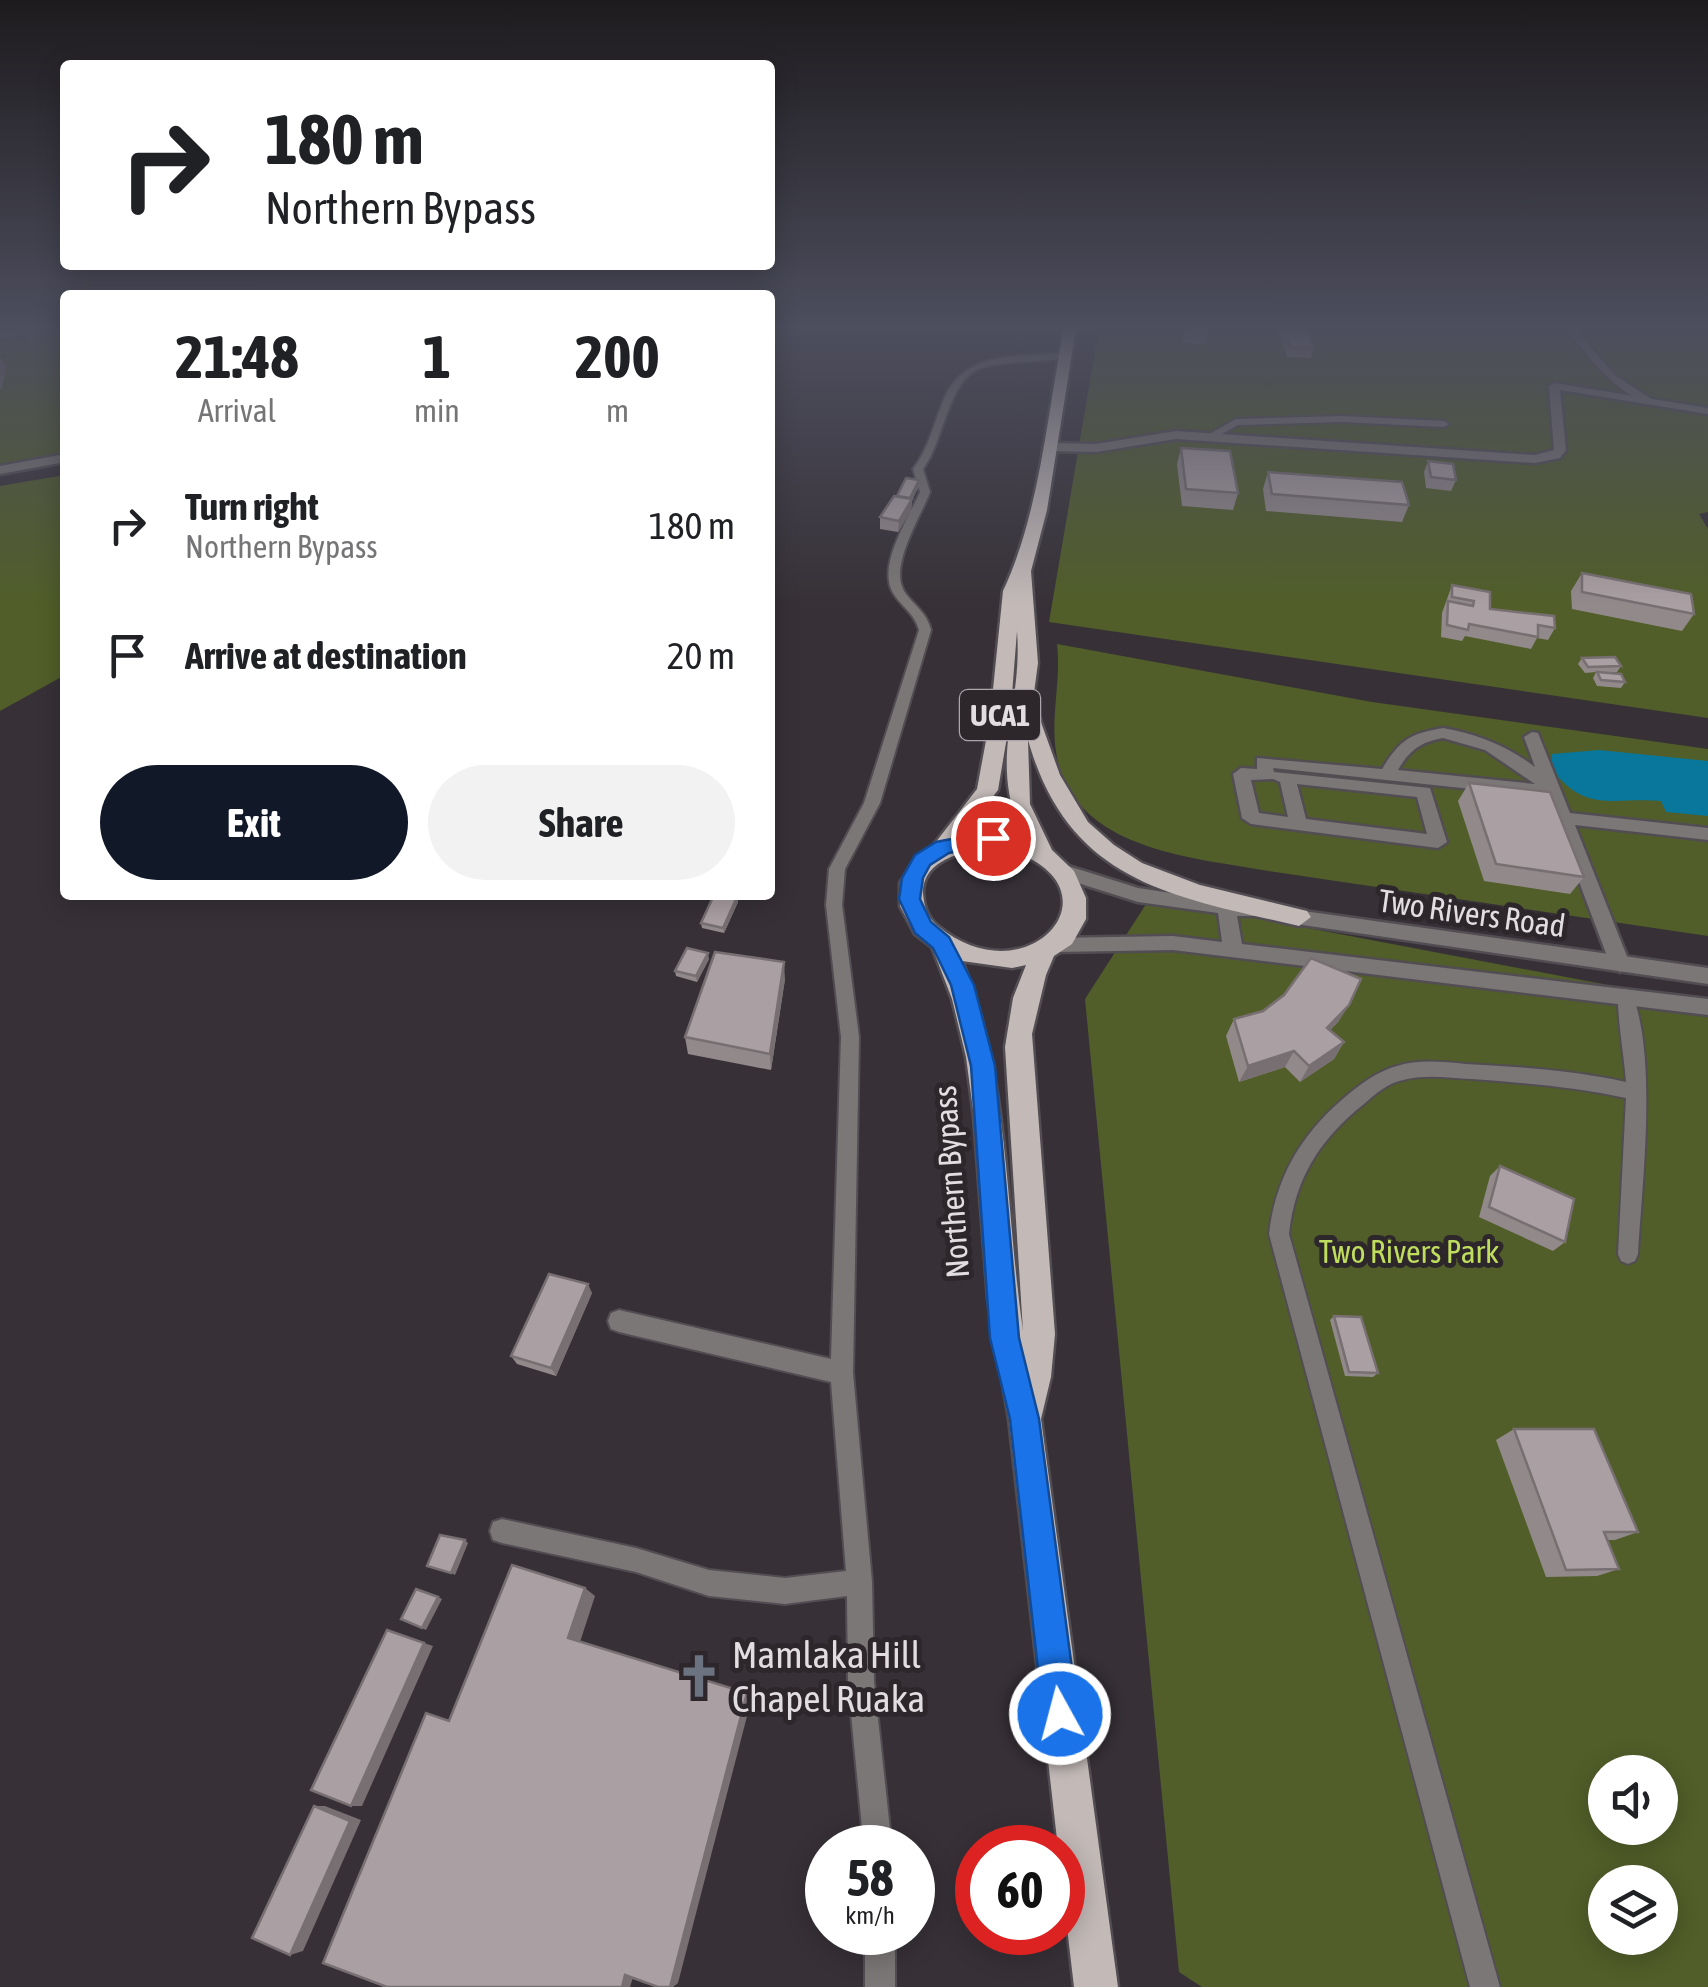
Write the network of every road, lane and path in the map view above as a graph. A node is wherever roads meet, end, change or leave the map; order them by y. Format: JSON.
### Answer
{"nodes":[{"id":1,"x":941,"y":421,"type":"edge"},
{"id":2,"x":1054,"y":421,"type":"edge"},
{"id":3,"x":1281,"y":421,"type":"edge"},
{"id":4,"x":1377,"y":421,"type":"edge"},
{"id":5,"x":1556,"y":421,"type":"edge"},
{"id":6,"x":1444,"y":424,"type":"dead end"},
{"id":7,"x":1210,"y":437,"type":"junction"},
{"id":8,"x":1049,"y":448,"type":"junction"},
{"id":9,"x":60,"y":459,"type":"edge"},
{"id":10,"x":0,"y":470,"type":"edge"},
{"id":11,"x":1022,"y":571,"type":"junction"},
{"id":12,"x":1025,"y":699,"type":"junction"},
{"id":13,"x":1532,"y":737,"type":"dead end"},
{"id":14,"x":1386,"y":774,"type":"junction"},
{"id":15,"x":1266,"y":775,"type":"junction"},
{"id":16,"x":1287,"y":777,"type":"junction"},
{"id":17,"x":1554,"y":792,"type":"junction"},
{"id":18,"x":1564,"y":818,"type":"junction"},
{"id":19,"x":1298,"y":824,"type":"junction"},
{"id":20,"x":1708,"y":834,"type":"edge"},
{"id":21,"x":943,"y":847,"type":"junction"},
{"id":22,"x":1042,"y":853,"type":"junction"},
{"id":23,"x":1065,"y":872,"type":"junction"},
{"id":24,"x":1228,"y":908,"type":"junction"},
{"id":25,"x":1299,"y":918,"type":"junction"},
{"id":26,"x":942,"y":942,"type":"junction"},
{"id":27,"x":1050,"y":948,"type":"junction"},
{"id":28,"x":1234,"y":950,"type":"junction"},
{"id":29,"x":1612,"y":963,"type":"junction"},
{"id":30,"x":1708,"y":976,"type":"edge"},
{"id":31,"x":1621,"y":996,"type":"junction"},
{"id":32,"x":1708,"y":1007,"type":"edge"},
{"id":33,"x":1635,"y":1092,"type":"junction"},
{"id":34,"x":1628,"y":1254,"type":"dead end"},
{"id":35,"x":619,"y":1321,"type":"dead end"},
{"id":36,"x":842,"y":1373,"type":"junction"},
{"id":37,"x":1024,"y":1419,"type":"junction"},
{"id":38,"x":502,"y":1531,"type":"dead end"},
{"id":39,"x":859,"y":1582,"type":"junction"},
{"id":40,"x":876,"y":1825,"type":"edge"},
{"id":41,"x":880,"y":1955,"type":"edge"},
{"id":42,"x":880,"y":1987,"type":"edge"},
{"id":43,"x":1096,"y":1987,"type":"edge"},
{"id":44,"x":1486,"y":1987,"type":"edge"}],
"edges":[{"from":1,"to":36,"type":"lane"},
{"from":2,"to":8,"type":"main road","number":"UCA1"},
{"from":3,"to":7,"type":"lane"},
{"from":4,"to":6,"type":"lane"},
{"from":5,"to":7,"type":"street"},
{"from":7,"to":8,"type":"street"},
{"from":8,"to":11,"type":"main road","number":"UCA1"},
{"from":9,"to":10,"type":"street"},
{"from":11,"to":12,"type":"main road","number":"UCA1"},
{"from":11,"to":21,"type":"main road","number":"UCA1"},
{"from":12,"to":22,"type":"main road","number":"UCA1"},
{"from":12,"to":25,"type":"main road"},
{"from":13,"to":17,"type":"street"},
{"from":14,"to":15,"type":"street"},
{"from":14,"to":17,"type":"street"},
{"from":14,"to":17,"type":"street"},
{"from":15,"to":16,"type":"street"},
{"from":15,"to":19,"type":"street"},
{"from":16,"to":19,"type":"street"},
{"from":16,"to":19,"type":"street"},
{"from":17,"to":18,"type":"street"},
{"from":18,"to":20,"type":"street"},
{"from":18,"to":29,"type":"street"},
{"from":21,"to":22,"type":"main road"},
{"from":21,"to":26,"type":"main road","name":"Northern Bypass"},
{"from":22,"to":23,"type":"main road"},
{"from":23,"to":24,"type":"street","name":"Two Rivers Road"},
{"from":23,"to":27,"type":"main road","name":"Northern Bypass"},
{"from":24,"to":25,"type":"street","name":"Two Rivers Road"},
{"from":24,"to":28,"type":"street"},
{"from":25,"to":29,"type":"street","name":"Two Rivers Road"},
{"from":26,"to":27,"type":"main road"},
{"from":26,"to":37,"type":"main road","name":"Northern Bypass"},
{"from":27,"to":28,"type":"street","name":"Two Rivers Road"},
{"from":27,"to":37,"type":"main road","name":"Northern Bypass"},
{"from":28,"to":31,"type":"street","name":"Two Rivers Road"},
{"from":29,"to":30,"type":"street","name":"Two Rivers Road"},
{"from":29,"to":31,"type":"street"},
{"from":31,"to":32,"type":"street","name":"Two Rivers Road"},
{"from":31,"to":33,"type":"lane"},
{"from":33,"to":34,"type":"lane"},
{"from":33,"to":44,"type":"lane"},
{"from":35,"to":36,"type":"lane"},
{"from":36,"to":39,"type":"lane"},
{"from":37,"to":43,"type":"main road","name":"Northern Bypass"},
{"from":38,"to":39,"type":"lane"},
{"from":39,"to":40,"type":"lane"},
{"from":41,"to":42,"type":"lane"}]}
